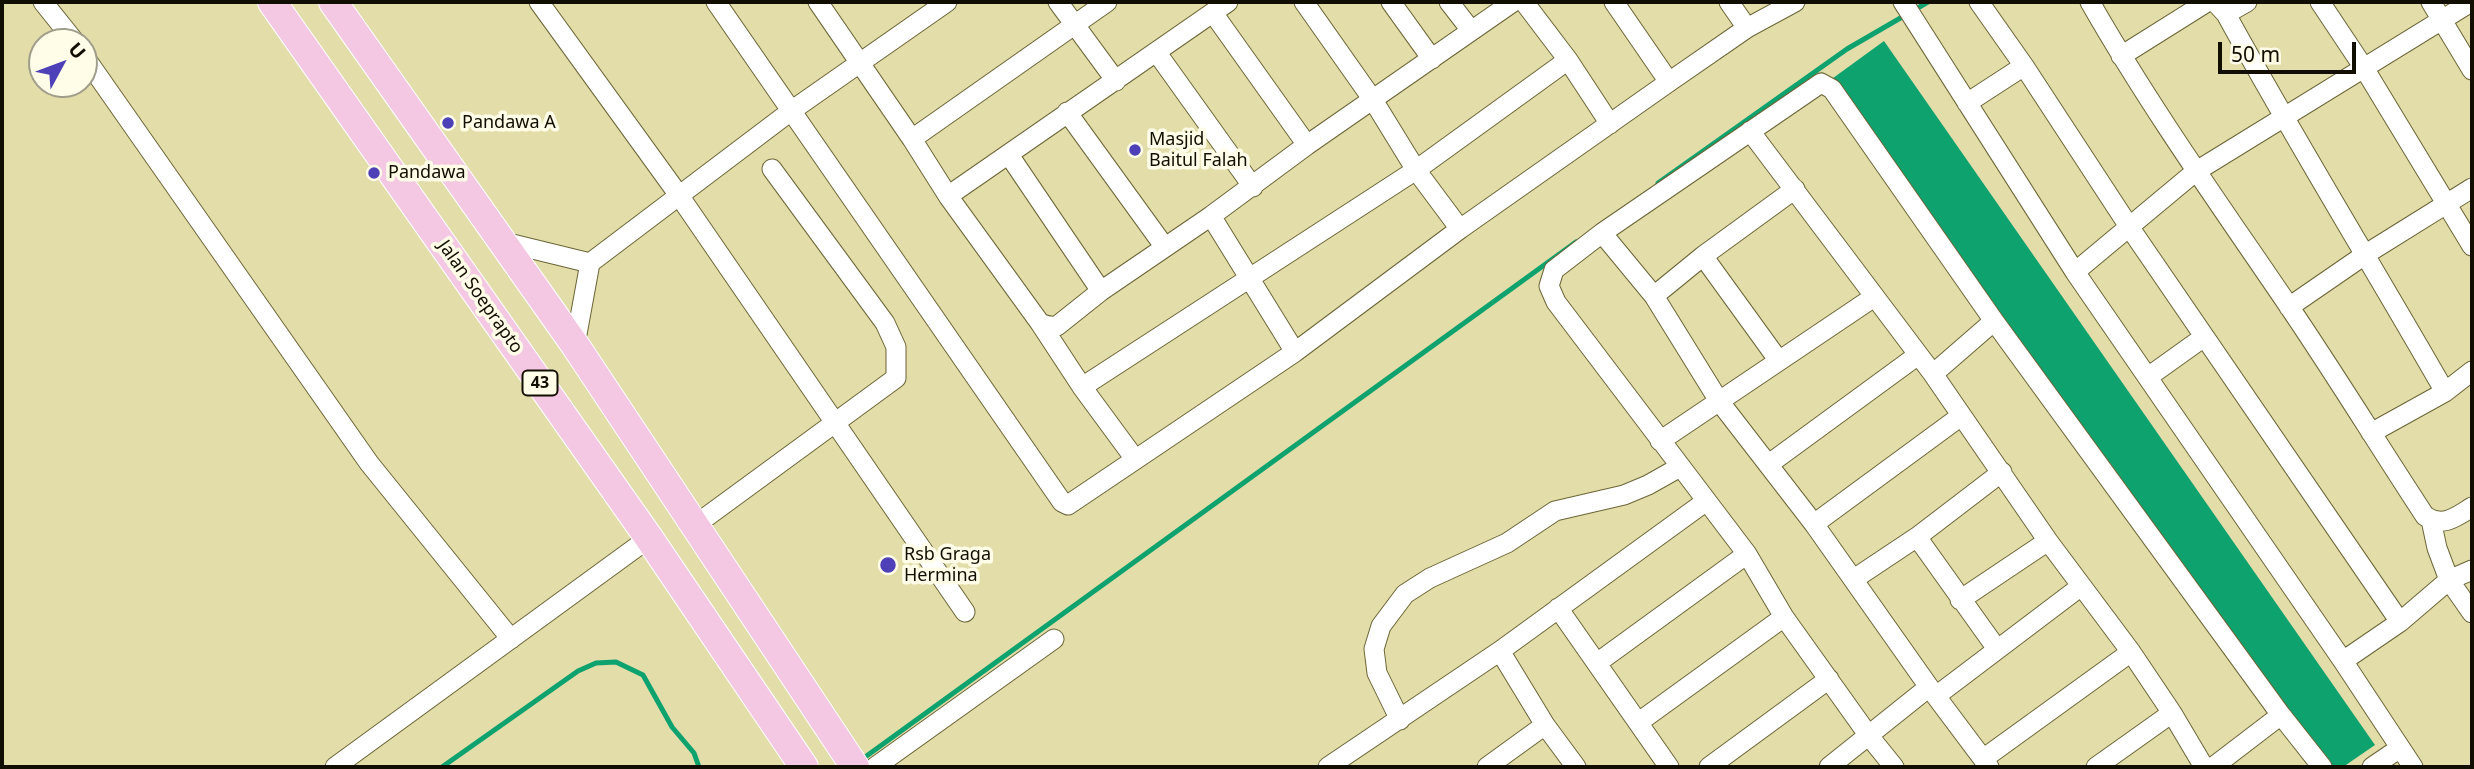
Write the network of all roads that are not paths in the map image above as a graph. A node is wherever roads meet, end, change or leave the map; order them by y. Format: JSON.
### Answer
{"nodes":[{"id":1,"x":43,"y":2,"type":"edge"},
{"id":2,"x":272,"y":2,"type":"edge"},
{"id":3,"x":540,"y":2,"type":"edge"},
{"id":4,"x":716,"y":2,"type":"edge"},
{"id":5,"x":818,"y":2,"type":"edge"},
{"id":6,"x":947,"y":2,"type":"edge"},
{"id":7,"x":1058,"y":2,"type":"edge"},
{"id":8,"x":1107,"y":2,"type":"edge"},
{"id":9,"x":1304,"y":2,"type":"edge"},
{"id":10,"x":1391,"y":2,"type":"edge"},
{"id":11,"x":1449,"y":2,"type":"edge"},
{"id":12,"x":1513,"y":2,"type":"edge"},
{"id":13,"x":1524,"y":2,"type":"edge"},
{"id":14,"x":1614,"y":2,"type":"edge"},
{"id":15,"x":1728,"y":2,"type":"edge"},
{"id":16,"x":1795,"y":2,"type":"edge"},
{"id":17,"x":1903,"y":2,"type":"edge"},
{"id":18,"x":1979,"y":2,"type":"edge"},
{"id":19,"x":2090,"y":2,"type":"edge"},
{"id":20,"x":2207,"y":2,"type":"edge"},
{"id":21,"x":2246,"y":2,"type":"edge"},
{"id":22,"x":2320,"y":2,"type":"edge"},
{"id":23,"x":2471,"y":2,"type":"edge"},
{"id":24,"x":1221,"y":7,"type":"edge"},
{"id":25,"x":2221,"y":8,"type":"edge"},
{"id":26,"x":342,"y":9,"type":"edge"},
{"id":27,"x":2436,"y":10,"type":"edge"},
{"id":28,"x":1075,"y":24,"type":"junction"},
{"id":29,"x":64,"y":28,"type":"edge"},
{"id":30,"x":1747,"y":28,"type":"junction"},
{"id":31,"x":1470,"y":29,"type":"junction"},
{"id":32,"x":1157,"y":53,"type":"junction"},
{"id":33,"x":2120,"y":56,"type":"junction"},
{"id":34,"x":1432,"y":60,"type":"junction"},
{"id":35,"x":1568,"y":60,"type":"junction"},
{"id":36,"x":860,"y":61,"type":"junction"},
{"id":37,"x":2024,"y":66,"type":"junction"},
{"id":38,"x":2364,"y":68,"type":"junction"},
{"id":39,"x":2472,"y":70,"type":"edge"},
{"id":40,"x":98,"y":75,"type":"edge"},
{"id":41,"x":1116,"y":81,"type":"junction"},
{"id":42,"x":1669,"y":82,"type":"junction"},
{"id":43,"x":1373,"y":100,"type":"junction"},
{"id":44,"x":1967,"y":103,"type":"junction"},
{"id":45,"x":791,"y":111,"type":"junction"},
{"id":46,"x":1067,"y":112,"type":"junction"},
{"id":47,"x":2283,"y":118,"type":"junction"},
{"id":48,"x":1610,"y":124,"type":"junction"},
{"id":49,"x":1750,"y":131,"type":"junction"},
{"id":50,"x":912,"y":139,"type":"junction"},
{"id":51,"x":1307,"y":145,"type":"junction"},
{"id":52,"x":1009,"y":155,"type":"junction"},
{"id":53,"x":772,"y":169,"type":"dead end"},
{"id":54,"x":1416,"y":170,"type":"junction"},
{"id":55,"x":2195,"y":172,"type":"junction"},
{"id":56,"x":1253,"y":187,"type":"junction"},
{"id":57,"x":2472,"y":188,"type":"edge"},
{"id":58,"x":1795,"y":189,"type":"junction"},
{"id":59,"x":678,"y":194,"type":"junction"},
{"id":60,"x":948,"y":196,"type":"junction"},
{"id":61,"x":2447,"y":205,"type":"junction"},
{"id":62,"x":1211,"y":216,"type":"junction"},
{"id":63,"x":2130,"y":228,"type":"junction"},
{"id":64,"x":1460,"y":229,"type":"junction"},
{"id":65,"x":1602,"y":233,"type":"junction"},
{"id":66,"x":500,"y":241,"type":"junction"},
{"id":67,"x":1164,"y":246,"type":"junction"},
{"id":68,"x":2472,"y":246,"type":"edge"},
{"id":69,"x":2366,"y":254,"type":"junction"},
{"id":70,"x":1703,"y":256,"type":"junction"},
{"id":71,"x":590,"y":263,"type":"junction"},
{"id":72,"x":2075,"y":272,"type":"junction"},
{"id":73,"x":1247,"y":278,"type":"junction"},
{"id":74,"x":1101,"y":291,"type":"junction"},
{"id":75,"x":1654,"y":296,"type":"junction"},
{"id":76,"x":1874,"y":296,"type":"junction"},
{"id":77,"x":2289,"y":307,"type":"junction"},
{"id":78,"x":1994,"y":321,"type":"junction"},
{"id":79,"x":1040,"y":323,"type":"junction"},
{"id":80,"x":2204,"y":337,"type":"junction"},
{"id":81,"x":575,"y":345,"type":"junction"},
{"id":82,"x":1295,"y":352,"type":"junction"},
{"id":83,"x":1918,"y":355,"type":"junction"},
{"id":84,"x":1779,"y":361,"type":"junction"},
{"id":85,"x":2472,"y":372,"type":"edge"},
{"id":86,"x":1933,"y":374,"type":"junction"},
{"id":87,"x":2148,"y":377,"type":"junction"},
{"id":88,"x":1082,"y":387,"type":"junction"},
{"id":89,"x":2445,"y":392,"type":"junction"},
{"id":90,"x":1719,"y":401,"type":"junction"},
{"id":91,"x":1961,"y":416,"type":"junction"},
{"id":92,"x":835,"y":423,"type":"junction"},
{"id":93,"x":2371,"y":433,"type":"junction"},
{"id":94,"x":1660,"y":441,"type":"junction"},
{"id":95,"x":1135,"y":458,"type":"junction"},
{"id":96,"x":1769,"y":464,"type":"junction"},
{"id":97,"x":1680,"y":467,"type":"junction"},
{"id":98,"x":2002,"y":472,"type":"junction"},
{"id":99,"x":1706,"y":502,"type":"junction"},
{"id":100,"x":2472,"y":507,"type":"edge"},
{"id":101,"x":2431,"y":520,"type":"junction"},
{"id":102,"x":1814,"y":524,"type":"junction"},
{"id":103,"x":694,"y":526,"type":"junction"},
{"id":104,"x":1917,"y":537,"type":"junction"},
{"id":105,"x":649,"y":538,"type":"junction"},
{"id":106,"x":2048,"y":541,"type":"junction"},
{"id":107,"x":1747,"y":554,"type":"junction"},
{"id":108,"x":2472,"y":570,"type":"edge"},
{"id":109,"x":1854,"y":579,"type":"junction"},
{"id":110,"x":2449,"y":580,"type":"junction"},
{"id":111,"x":2080,"y":587,"type":"junction"},
{"id":112,"x":1960,"y":600,"type":"junction"},
{"id":113,"x":1558,"y":608,"type":"junction"},
{"id":114,"x":965,"y":612,"type":"dead end"},
{"id":115,"x":2472,"y":613,"type":"edge"},
{"id":116,"x":1784,"y":617,"type":"junction"},
{"id":117,"x":2400,"y":622,"type":"junction"},
{"id":118,"x":511,"y":639,"type":"junction"},
{"id":119,"x":1054,"y":639,"type":"dead end"},
{"id":120,"x":1997,"y":649,"type":"junction"},
{"id":121,"x":1500,"y":651,"type":"junction"},
{"id":122,"x":2131,"y":652,"type":"junction"},
{"id":123,"x":2343,"y":661,"type":"junction"},
{"id":124,"x":1597,"y":663,"type":"junction"},
{"id":125,"x":1829,"y":679,"type":"junction"},
{"id":126,"x":1933,"y":692,"type":"junction"},
{"id":127,"x":2172,"y":713,"type":"junction"},
{"id":128,"x":2281,"y":715,"type":"junction"},
{"id":129,"x":1400,"y":720,"type":"junction"},
{"id":130,"x":1639,"y":722,"type":"junction"},
{"id":131,"x":1545,"y":724,"type":"junction"},
{"id":132,"x":1869,"y":736,"type":"junction"},
{"id":133,"x":2400,"y":748,"type":"junction"},
{"id":134,"x":850,"y":760,"type":"edge"},
{"id":135,"x":1986,"y":763,"type":"edge"},
{"id":136,"x":1341,"y":764,"type":"edge"},
{"id":137,"x":335,"y":767,"type":"edge"},
{"id":138,"x":804,"y":767,"type":"edge"},
{"id":139,"x":875,"y":767,"type":"edge"},
{"id":140,"x":1487,"y":767,"type":"edge"},
{"id":141,"x":1576,"y":767,"type":"edge"},
{"id":142,"x":1669,"y":767,"type":"edge"},
{"id":143,"x":1709,"y":767,"type":"edge"},
{"id":144,"x":1829,"y":767,"type":"edge"},
{"id":145,"x":1894,"y":767,"type":"edge"},
{"id":146,"x":2096,"y":767,"type":"edge"},
{"id":147,"x":2204,"y":767,"type":"edge"},
{"id":148,"x":2213,"y":767,"type":"edge"},
{"id":149,"x":2322,"y":767,"type":"edge"},
{"id":150,"x":2372,"y":767,"type":"edge"},
{"id":151,"x":2413,"y":767,"type":"edge"}],
"edges":[{"from":1,"to":29,"type":"street"},
{"from":2,"to":105,"type":"highway","name":"Jalan Soeprapto","number":"43"},
{"from":3,"to":59,"type":"street"},
{"from":4,"to":45,"type":"street"},
{"from":5,"to":36,"type":"street"},
{"from":6,"to":36,"type":"street"},
{"from":7,"to":28,"type":"street"},
{"from":8,"to":28,"type":"street"},
{"from":9,"to":43,"type":"street"},
{"from":10,"to":34,"type":"street"},
{"from":11,"to":31,"type":"street"},
{"from":12,"to":31,"type":"street"},
{"from":13,"to":35,"type":"street"},
{"from":14,"to":42,"type":"street"},
{"from":15,"to":30,"type":"street"},
{"from":16,"to":30,"type":"street"},
{"from":17,"to":44,"type":"street"},
{"from":18,"to":37,"type":"street"},
{"from":19,"to":33,"type":"street"},
{"from":20,"to":33,"type":"street"},
{"from":21,"to":25,"type":"street"},
{"from":22,"to":38,"type":"street"},
{"from":23,"to":27,"type":"street"},
{"from":24,"to":32,"type":"street"},
{"from":24,"to":51,"type":"street"},
{"from":25,"to":47,"type":"street"},
{"from":26,"to":66,"type":"highway"},
{"from":27,"to":38,"type":"street"},
{"from":27,"to":39,"type":"street"},
{"from":28,"to":41,"type":"street"},
{"from":28,"to":50,"type":"street"},
{"from":30,"to":42,"type":"street"},
{"from":31,"to":34,"type":"street"},
{"from":32,"to":41,"type":"street"},
{"from":32,"to":56,"type":"street"},
{"from":33,"to":55,"type":"street"},
{"from":34,"to":43,"type":"street"},
{"from":35,"to":48,"type":"street"},
{"from":35,"to":54,"type":"street"},
{"from":36,"to":45,"type":"street"},
{"from":36,"to":50,"type":"street"},
{"from":37,"to":44,"type":"street"},
{"from":37,"to":63,"type":"street"},
{"from":38,"to":47,"type":"street"},
{"from":38,"to":61,"type":"street"},
{"from":40,"to":118,"type":"street"},
{"from":41,"to":46,"type":"street"},
{"from":42,"to":48,"type":"street"},
{"from":43,"to":51,"type":"street"},
{"from":43,"to":54,"type":"street"},
{"from":44,"to":72,"type":"street"},
{"from":45,"to":59,"type":"street"},
{"from":45,"to":95,"type":"street"},
{"from":46,"to":52,"type":"street"},
{"from":46,"to":67,"type":"street"},
{"from":47,"to":55,"type":"street"},
{"from":47,"to":69,"type":"street"},
{"from":48,"to":64,"type":"street"},
{"from":49,"to":58,"type":"street"},
{"from":49,"to":65,"type":"street"},
{"from":49,"to":78,"type":"street"},
{"from":50,"to":60,"type":"street"},
{"from":51,"to":56,"type":"street"},
{"from":52,"to":60,"type":"street"},
{"from":52,"to":74,"type":"street"},
{"from":53,"to":92,"type":"street"},
{"from":54,"to":64,"type":"street"},
{"from":54,"to":73,"type":"street"},
{"from":55,"to":63,"type":"street"},
{"from":55,"to":77,"type":"street"},
{"from":56,"to":62,"type":"street"},
{"from":57,"to":61,"type":"street"},
{"from":58,"to":70,"type":"street"},
{"from":58,"to":76,"type":"street"},
{"from":59,"to":71,"type":"street"},
{"from":59,"to":92,"type":"street"},
{"from":60,"to":79,"type":"street"},
{"from":61,"to":68,"type":"street"},
{"from":61,"to":69,"type":"street"},
{"from":62,"to":67,"type":"street"},
{"from":62,"to":73,"type":"street"},
{"from":63,"to":72,"type":"street"},
{"from":63,"to":80,"type":"street"},
{"from":64,"to":82,"type":"street"},
{"from":65,"to":75,"type":"street"},
{"from":65,"to":94,"type":"street"},
{"from":66,"to":71,"type":"street"},
{"from":66,"to":81,"type":"highway"},
{"from":67,"to":74,"type":"street"},
{"from":69,"to":77,"type":"street"},
{"from":69,"to":89,"type":"street"},
{"from":70,"to":75,"type":"street"},
{"from":70,"to":84,"type":"street"},
{"from":71,"to":81,"type":"street"},
{"from":72,"to":87,"type":"street"},
{"from":73,"to":82,"type":"street"},
{"from":73,"to":88,"type":"street"},
{"from":74,"to":79,"type":"street"},
{"from":75,"to":90,"type":"street"},
{"from":76,"to":83,"type":"street"},
{"from":76,"to":84,"type":"street"},
{"from":77,"to":93,"type":"street"},
{"from":78,"to":86,"type":"street"},
{"from":78,"to":128,"type":"street"},
{"from":79,"to":88,"type":"street"},
{"from":80,"to":87,"type":"street"},
{"from":80,"to":117,"type":"street"},
{"from":81,"to":103,"type":"highway"},
{"from":82,"to":95,"type":"street"},
{"from":83,"to":86,"type":"street"},
{"from":83,"to":96,"type":"street"},
{"from":84,"to":90,"type":"street"},
{"from":85,"to":89,"type":"street"},
{"from":86,"to":91,"type":"street"},
{"from":87,"to":123,"type":"street"},
{"from":88,"to":95,"type":"street"},
{"from":89,"to":93,"type":"street"},
{"from":90,"to":94,"type":"street"},
{"from":90,"to":96,"type":"street"},
{"from":91,"to":98,"type":"street"},
{"from":91,"to":102,"type":"street"},
{"from":92,"to":103,"type":"street"},
{"from":92,"to":114,"type":"street"},
{"from":93,"to":101,"type":"street"},
{"from":94,"to":97,"type":"street"},
{"from":96,"to":102,"type":"street"},
{"from":97,"to":99,"type":"street"},
{"from":97,"to":129,"type":"street"},
{"from":98,"to":104,"type":"street"},
{"from":98,"to":106,"type":"street"},
{"from":99,"to":107,"type":"street"},
{"from":99,"to":113,"type":"street"},
{"from":100,"to":101,"type":"street"},
{"from":101,"to":110,"type":"street"},
{"from":102,"to":109,"type":"street"},
{"from":103,"to":134,"type":"highway"},
{"from":104,"to":109,"type":"street"},
{"from":104,"to":112,"type":"street"},
{"from":105,"to":118,"type":"street"},
{"from":105,"to":138,"type":"highway","name":"Jalan Soeprapto","number":"43"},
{"from":106,"to":111,"type":"street"},
{"from":106,"to":112,"type":"street"},
{"from":107,"to":116,"type":"street"},
{"from":107,"to":124,"type":"street"},
{"from":108,"to":110,"type":"street"},
{"from":109,"to":126,"type":"street"},
{"from":110,"to":115,"type":"street"},
{"from":110,"to":117,"type":"street"},
{"from":111,"to":120,"type":"street"},
{"from":111,"to":122,"type":"street"},
{"from":112,"to":120,"type":"street"},
{"from":113,"to":121,"type":"street"},
{"from":113,"to":124,"type":"street"},
{"from":116,"to":125,"type":"street"},
{"from":116,"to":130,"type":"street"},
{"from":117,"to":123,"type":"street"},
{"from":118,"to":137,"type":"street"},
{"from":119,"to":139,"type":"street"},
{"from":120,"to":126,"type":"street"},
{"from":121,"to":129,"type":"street"},
{"from":121,"to":131,"type":"street"},
{"from":122,"to":127,"type":"street"},
{"from":122,"to":135,"type":"street"},
{"from":123,"to":133,"type":"street"},
{"from":124,"to":130,"type":"street"},
{"from":125,"to":132,"type":"street"},
{"from":125,"to":143,"type":"street"},
{"from":126,"to":132,"type":"street"},
{"from":126,"to":135,"type":"street"},
{"from":127,"to":146,"type":"street"},
{"from":127,"to":147,"type":"street"},
{"from":128,"to":148,"type":"street"},
{"from":128,"to":149,"type":"street"},
{"from":129,"to":136,"type":"street"},
{"from":130,"to":142,"type":"street"},
{"from":131,"to":140,"type":"street"},
{"from":131,"to":141,"type":"street"},
{"from":132,"to":144,"type":"street"},
{"from":132,"to":145,"type":"street"},
{"from":133,"to":150,"type":"street"},
{"from":133,"to":151,"type":"street"}]}
